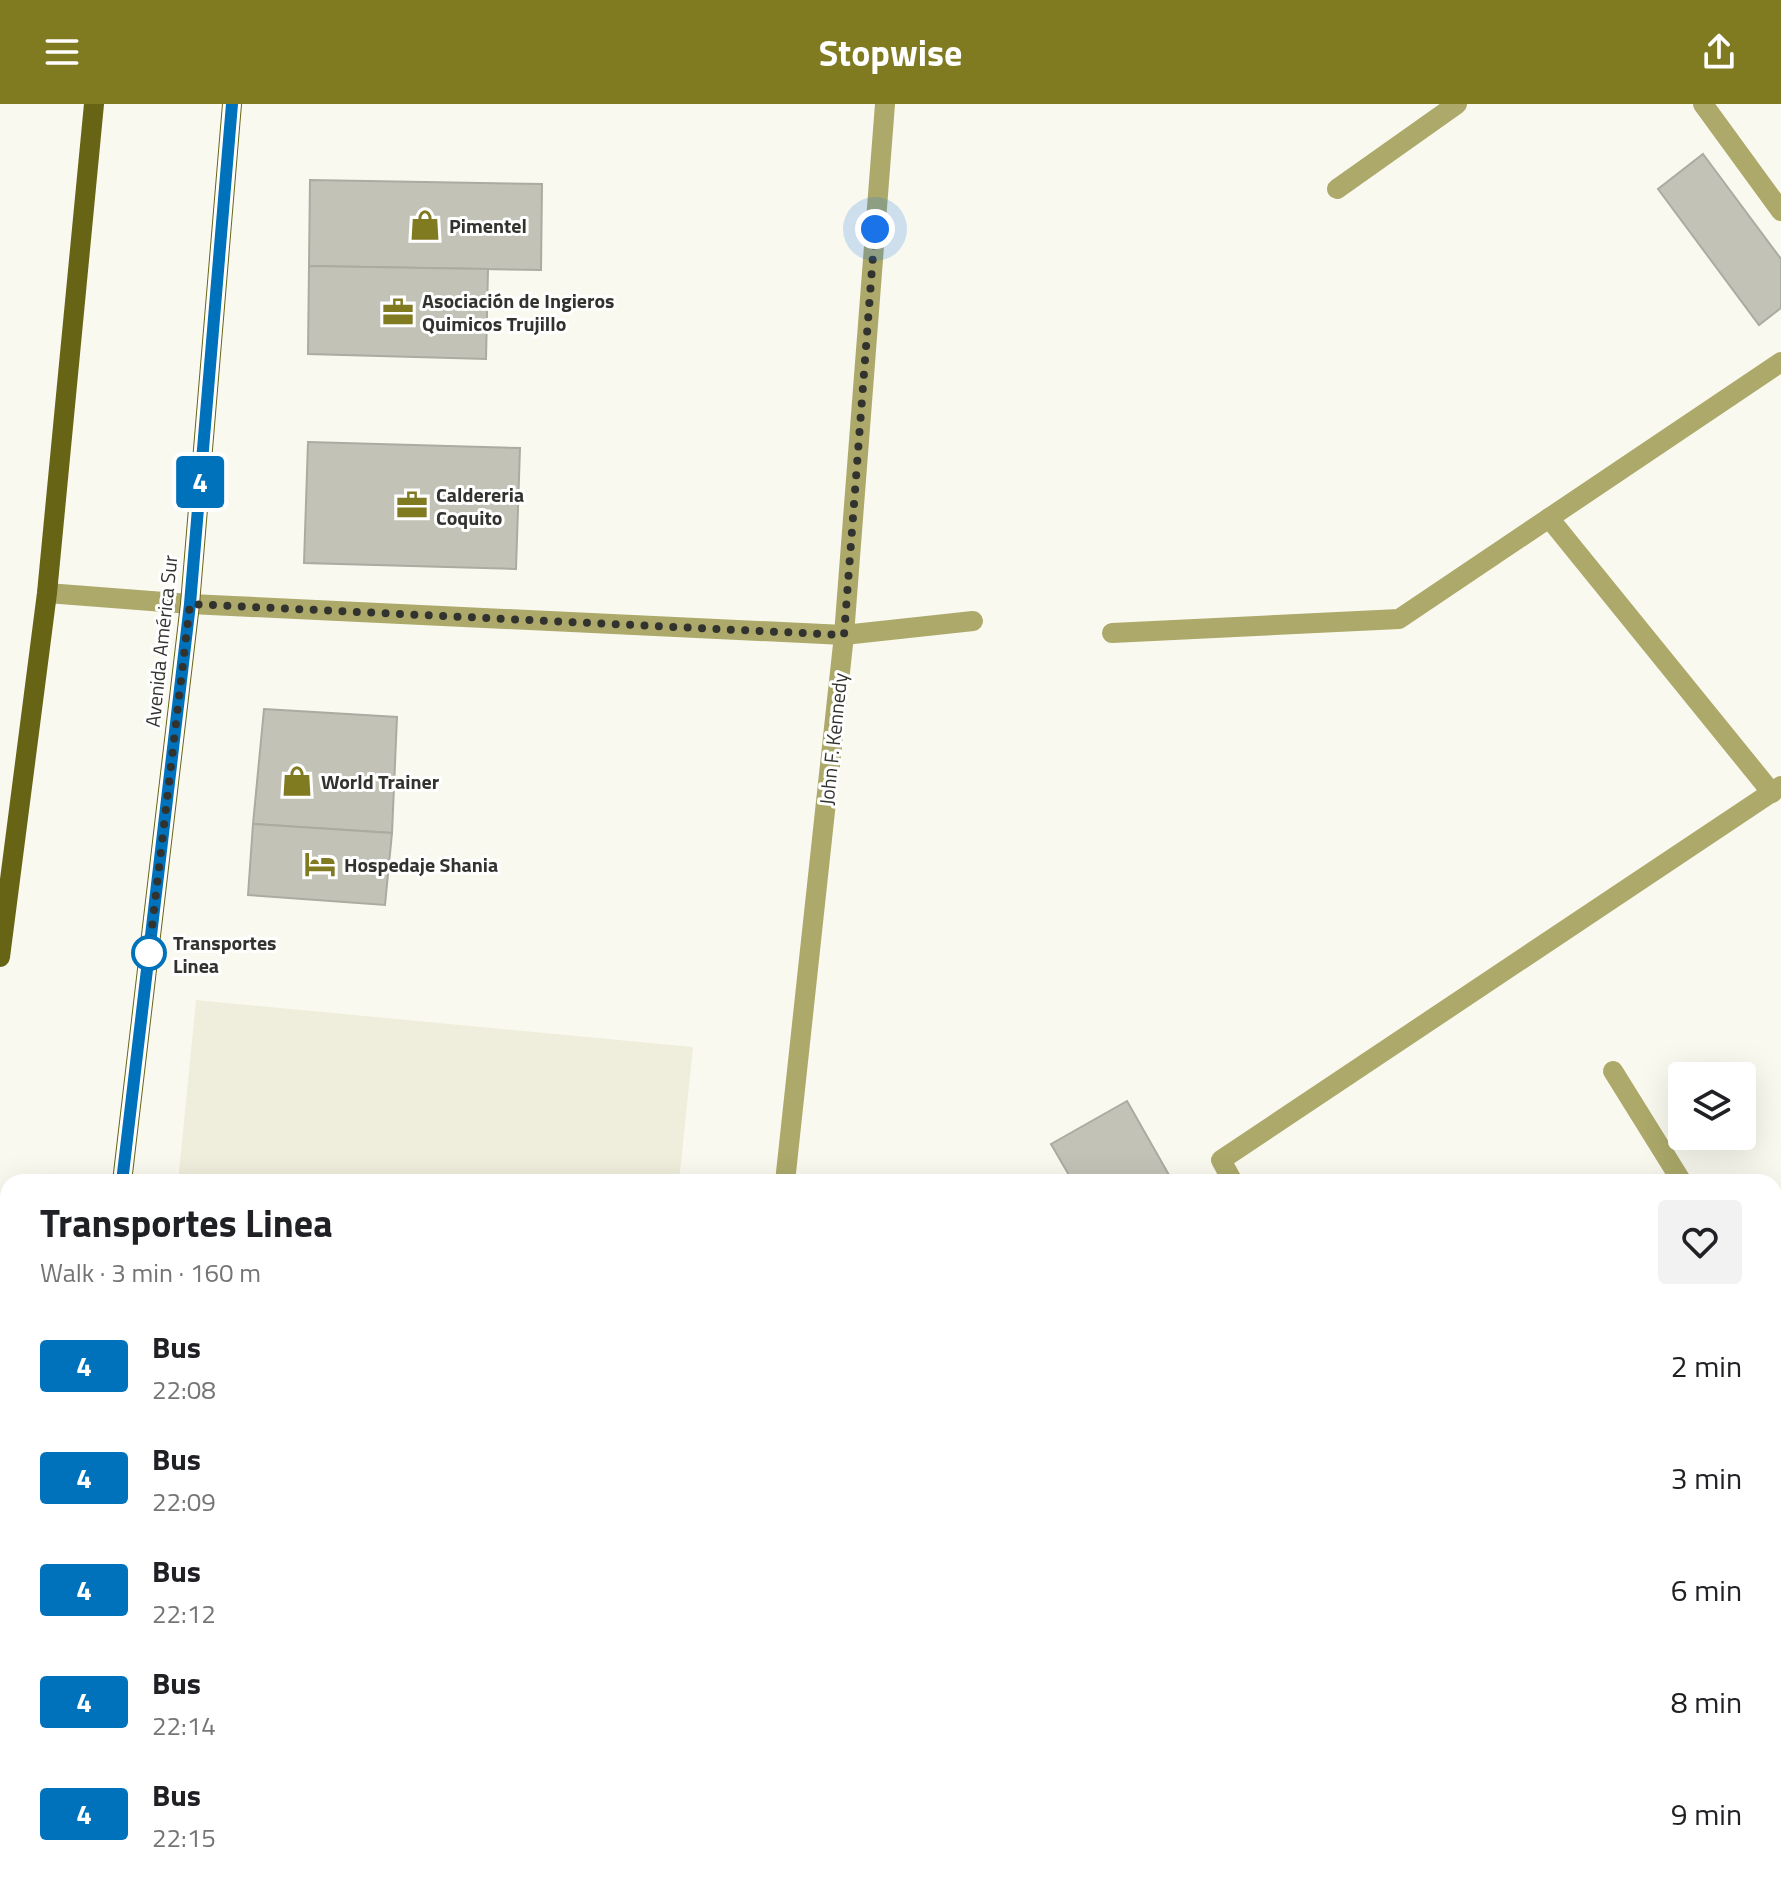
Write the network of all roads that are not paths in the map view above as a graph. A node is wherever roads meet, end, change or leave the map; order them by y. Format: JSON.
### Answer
{"nodes":[{"id":1,"x":94,"y":104,"type":"edge"},
{"id":2,"x":232,"y":104,"type":"edge"},
{"id":3,"x":885,"y":104,"type":"edge"},
{"id":4,"x":1457,"y":104,"type":"edge"},
{"id":5,"x":1703,"y":104,"type":"edge"},
{"id":6,"x":1337,"y":189,"type":"dead end"},
{"id":7,"x":1781,"y":211,"type":"edge"},
{"id":8,"x":1781,"y":362,"type":"edge"},
{"id":9,"x":1549,"y":518,"type":"junction"},
{"id":10,"x":47,"y":593,"type":"junction"},
{"id":11,"x":190,"y":604,"type":"junction"},
{"id":12,"x":973,"y":621,"type":"dead end"},
{"id":13,"x":1112,"y":633,"type":"dead end"},
{"id":14,"x":844,"y":635,"type":"junction"},
{"id":15,"x":1776,"y":789,"type":"edge"},
{"id":16,"x":0,"y":957,"type":"edge"},
{"id":17,"x":1613,"y":1071,"type":"dead end"},
{"id":18,"x":123,"y":1174,"type":"edge"},
{"id":19,"x":786,"y":1174,"type":"edge"},
{"id":20,"x":1229,"y":1174,"type":"edge"},
{"id":21,"x":1677,"y":1174,"type":"edge"}],
"edges":[{"from":1,"to":10,"type":"main road"},
{"from":2,"to":11,"type":"main road","name":"Avenida América Sur"},
{"from":3,"to":14,"type":"street","name":"John F. Kennedy"},
{"from":4,"to":6,"type":"street"},
{"from":5,"to":7,"type":"street"},
{"from":8,"to":9,"type":"street"},
{"from":9,"to":13,"type":"street"},
{"from":9,"to":15,"type":"street"},
{"from":10,"to":11,"type":"street"},
{"from":10,"to":16,"type":"main road"},
{"from":11,"to":14,"type":"street"},
{"from":11,"to":18,"type":"main road","name":"Avenida América Sur"},
{"from":12,"to":14,"type":"street"},
{"from":14,"to":19,"type":"street","name":"John F. Kennedy"},
{"from":15,"to":20,"type":"street"},
{"from":17,"to":21,"type":"street"}]}
